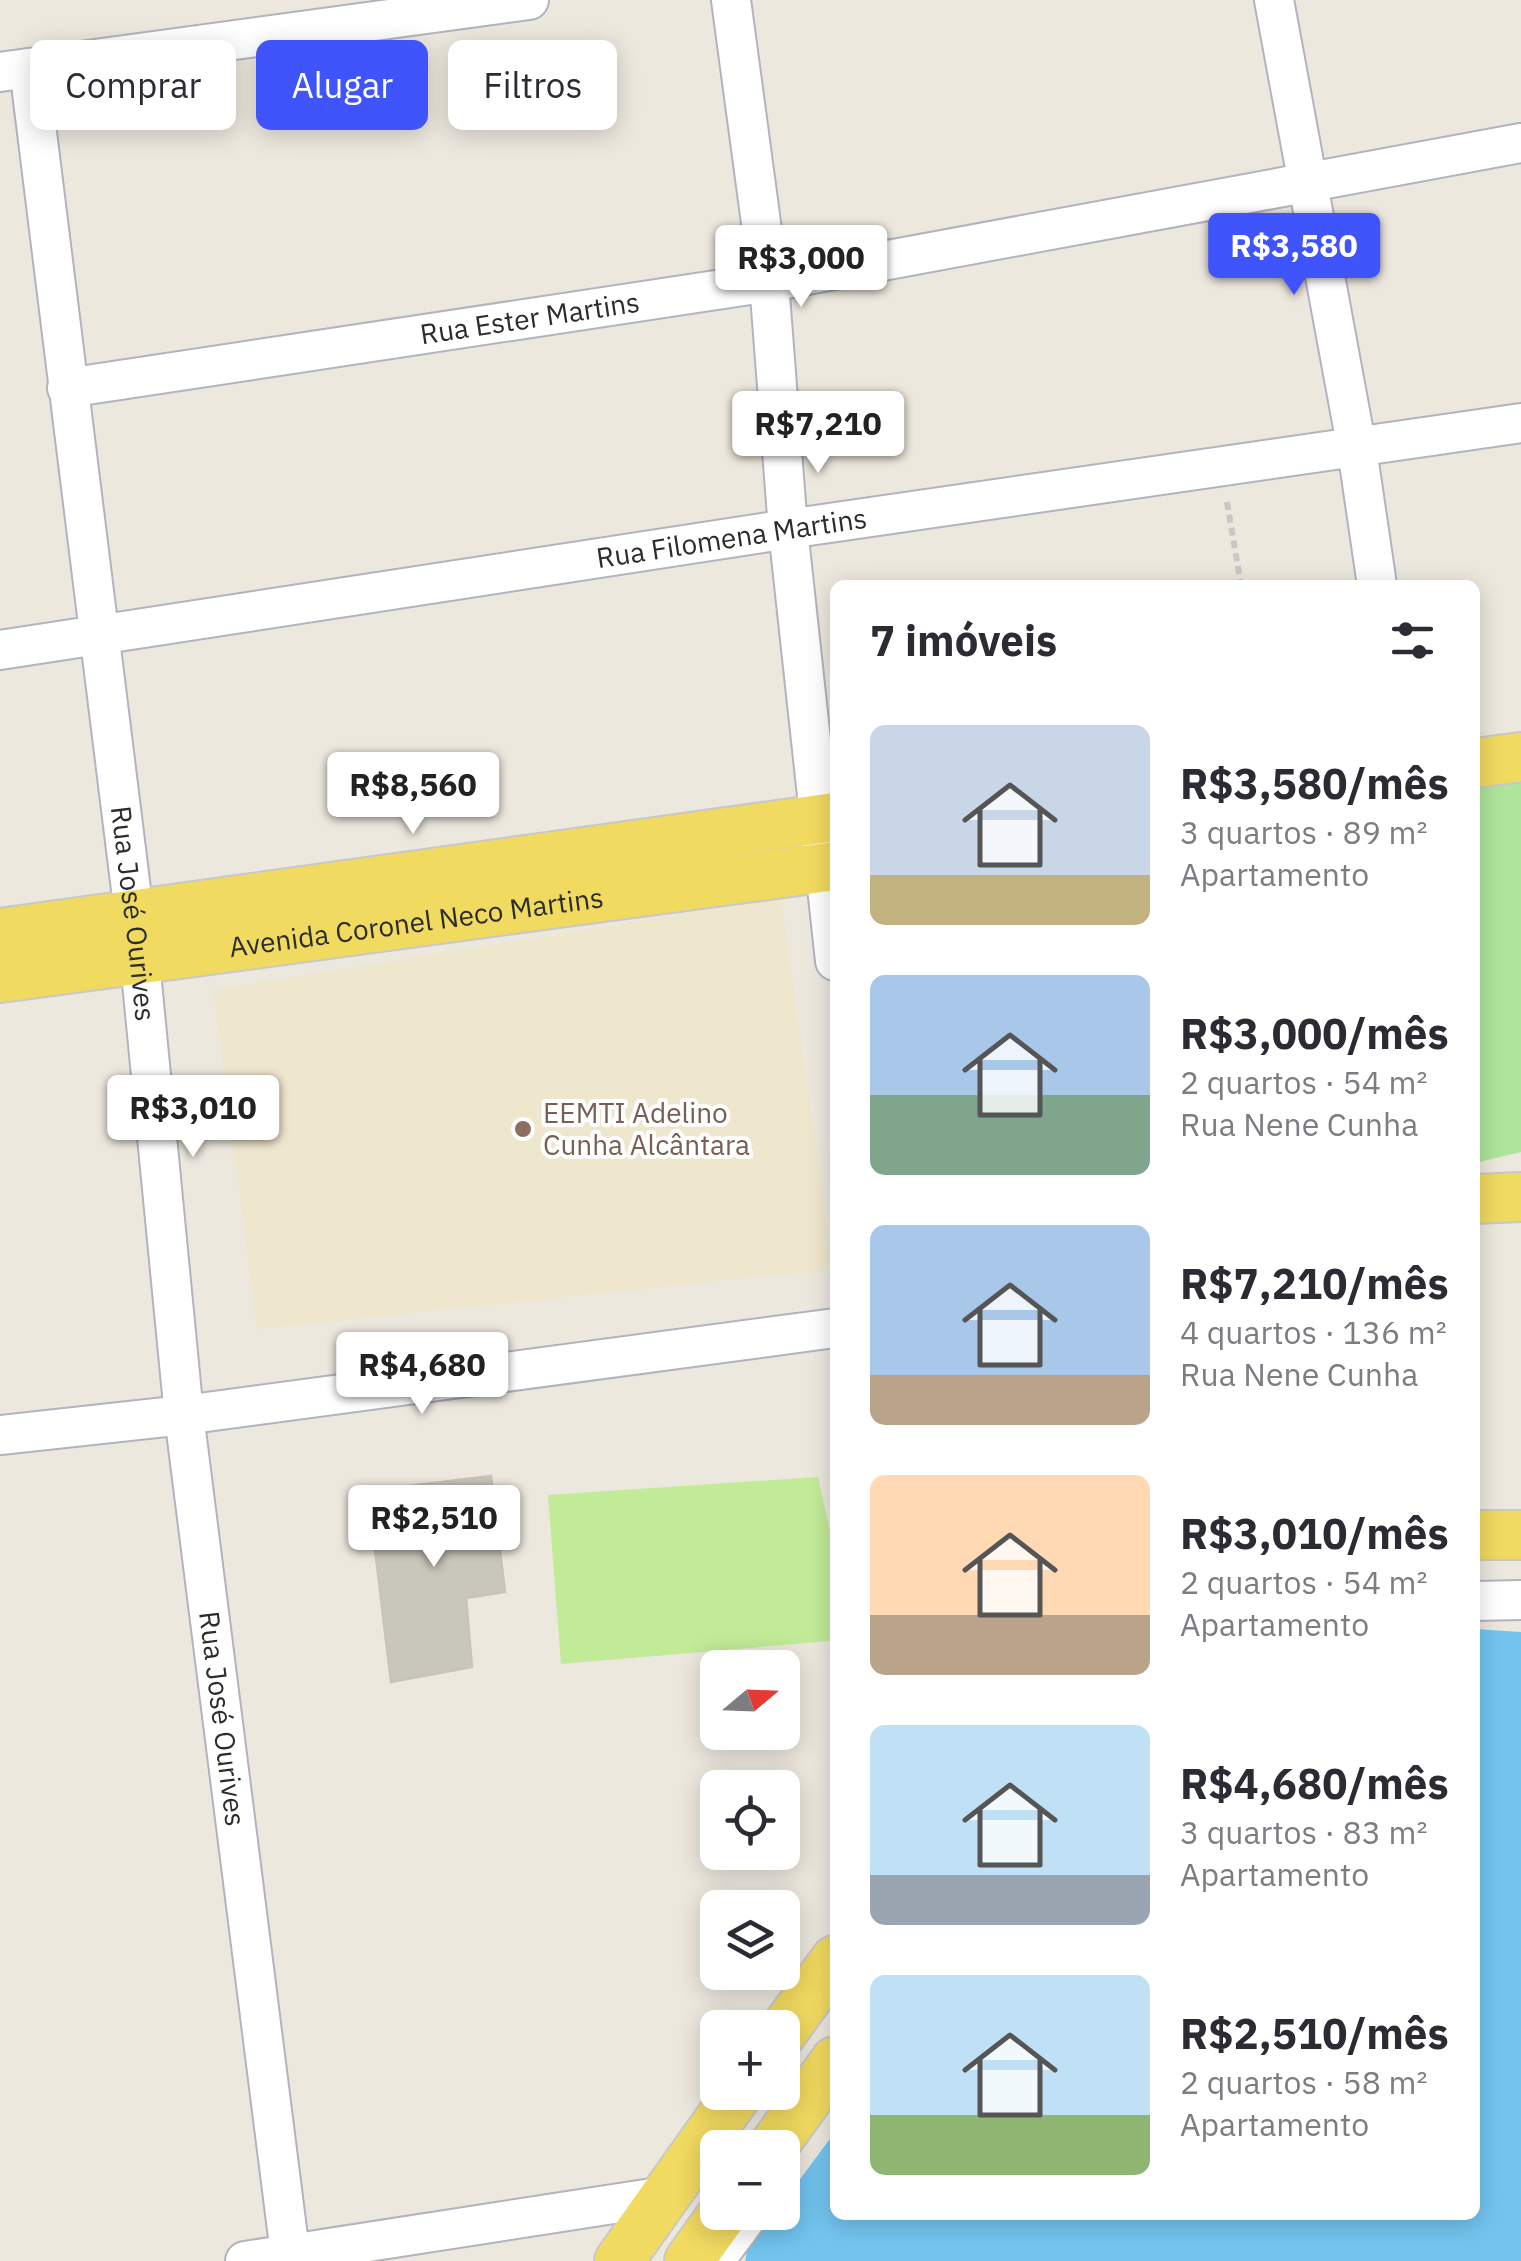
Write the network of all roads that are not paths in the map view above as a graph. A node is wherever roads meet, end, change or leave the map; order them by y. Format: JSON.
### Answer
{"nodes":[{"id":1,"x":529,"y":0,"type":"edge"},
{"id":2,"x":731,"y":0,"type":"edge"},
{"id":3,"x":1274,"y":0,"type":"edge"},
{"id":4,"x":305,"y":15,"type":"edge"},
{"id":5,"x":14,"y":70,"type":"edge"},
{"id":6,"x":1521,"y":143,"type":"edge"},
{"id":7,"x":1306,"y":181,"type":"junction"},
{"id":8,"x":769,"y":282,"type":"junction"},
{"id":9,"x":67,"y":388,"type":"junction"},
{"id":10,"x":1521,"y":423,"type":"edge"},
{"id":11,"x":1357,"y":449,"type":"junction"},
{"id":12,"x":788,"y":530,"type":"junction"},
{"id":13,"x":1377,"y":580,"type":"edge"},
{"id":14,"x":98,"y":636,"type":"junction"},
{"id":15,"x":0,"y":650,"type":"edge"},
{"id":16,"x":1521,"y":757,"type":"edge"},
{"id":17,"x":1480,"y":762,"type":"edge"},
{"id":18,"x":828,"y":818,"type":"edge"},
{"id":19,"x":830,"y":866,"type":"edge"},
{"id":20,"x":134,"y":915,"type":"junction"},
{"id":21,"x":0,"y":933,"type":"edge"},
{"id":22,"x":140,"y":962,"type":"junction"},
{"id":23,"x":0,"y":978,"type":"edge"},
{"id":24,"x":1521,"y":1197,"type":"edge"},
{"id":25,"x":1480,"y":1199,"type":"edge"},
{"id":26,"x":830,"y":1329,"type":"edge"},
{"id":27,"x":184,"y":1415,"type":"junction"},
{"id":28,"x":0,"y":1435,"type":"edge"},
{"id":29,"x":1480,"y":1535,"type":"edge"},
{"id":30,"x":1521,"y":1535,"type":"edge"},
{"id":31,"x":1521,"y":1600,"type":"edge"},
{"id":32,"x":1480,"y":1602,"type":"edge"},
{"id":33,"x":830,"y":1967,"type":"edge"},
{"id":34,"x":798,"y":2010,"type":"edge"},
{"id":35,"x":830,"y":2069,"type":"edge"},
{"id":36,"x":830,"y":2107,"type":"edge"},
{"id":37,"x":726,"y":2110,"type":"edge"},
{"id":38,"x":785,"y":2130,"type":"edge"},
{"id":39,"x":800,"y":2146,"type":"edge"},
{"id":40,"x":664,"y":2196,"type":"junction"},
{"id":41,"x":711,"y":2230,"type":"edge"},
{"id":42,"x":737,"y":2230,"type":"edge"},
{"id":43,"x":291,"y":2258,"type":"edge"},
{"id":44,"x":245,"y":2261,"type":"edge"},
{"id":45,"x":618,"y":2261,"type":"edge"},
{"id":46,"x":689,"y":2261,"type":"edge"},
{"id":47,"x":714,"y":2261,"type":"edge"}],
"edges":[{"from":1,"to":4,"type":"street","name":"Rua José Ourives"},
{"from":2,"to":8,"type":"street"},
{"from":3,"to":7,"type":"street"},
{"from":4,"to":5,"type":"street","name":"Rua José Ourives"},
{"from":5,"to":9,"type":"street","name":"Rua José Ourives"},
{"from":6,"to":7,"type":"street","name":"Rua Ester Martins"},
{"from":7,"to":8,"type":"street","name":"Rua Ester Martins"},
{"from":7,"to":11,"type":"street"},
{"from":8,"to":9,"type":"street","name":"Rua Ester Martins"},
{"from":8,"to":12,"type":"street"},
{"from":9,"to":14,"type":"street","name":"Rua José Ourives"},
{"from":10,"to":11,"type":"street","name":"Rua Filomena Martins"},
{"from":11,"to":12,"type":"street","name":"Rua Filomena Martins"},
{"from":11,"to":13,"type":"street"},
{"from":12,"to":14,"type":"street","name":"Rua Filomena Martins"},
{"from":12,"to":18,"type":"street"},
{"from":14,"to":15,"type":"street","name":"Rua Filomena Martins"},
{"from":14,"to":20,"type":"street","name":"Rua José Ourives"},
{"from":16,"to":17,"type":"main road"},
{"from":18,"to":19,"type":"street"},
{"from":18,"to":20,"type":"main road","name":"Avenida Coronel Neco Martins"},
{"from":19,"to":22,"type":"main road","name":"Avenida Coronel Neco Martins"},
{"from":20,"to":21,"type":"main road","name":"Avenida Coronel Neco Martins"},
{"from":20,"to":22,"type":"street","name":"Rua José Ourives"},
{"from":22,"to":23,"type":"main road","name":"Avenida Coronel Neco Martins"},
{"from":22,"to":27,"type":"street","name":"Rua José Ourives"},
{"from":24,"to":25,"type":"main road"},
{"from":26,"to":27,"type":"street"},
{"from":27,"to":28,"type":"street"},
{"from":27,"to":43,"type":"street","name":"Rua José Ourives"},
{"from":29,"to":30,"type":"main road"},
{"from":31,"to":32,"type":"street"},
{"from":33,"to":34,"type":"main road"},
{"from":35,"to":38,"type":"main road"},
{"from":36,"to":39,"type":"street"},
{"from":37,"to":40,"type":"main road"},
{"from":40,"to":43,"type":"street"},
{"from":40,"to":45,"type":"main road"},
{"from":41,"to":46,"type":"main road"},
{"from":42,"to":47,"type":"street"},
{"from":43,"to":44,"type":"street"}]}
